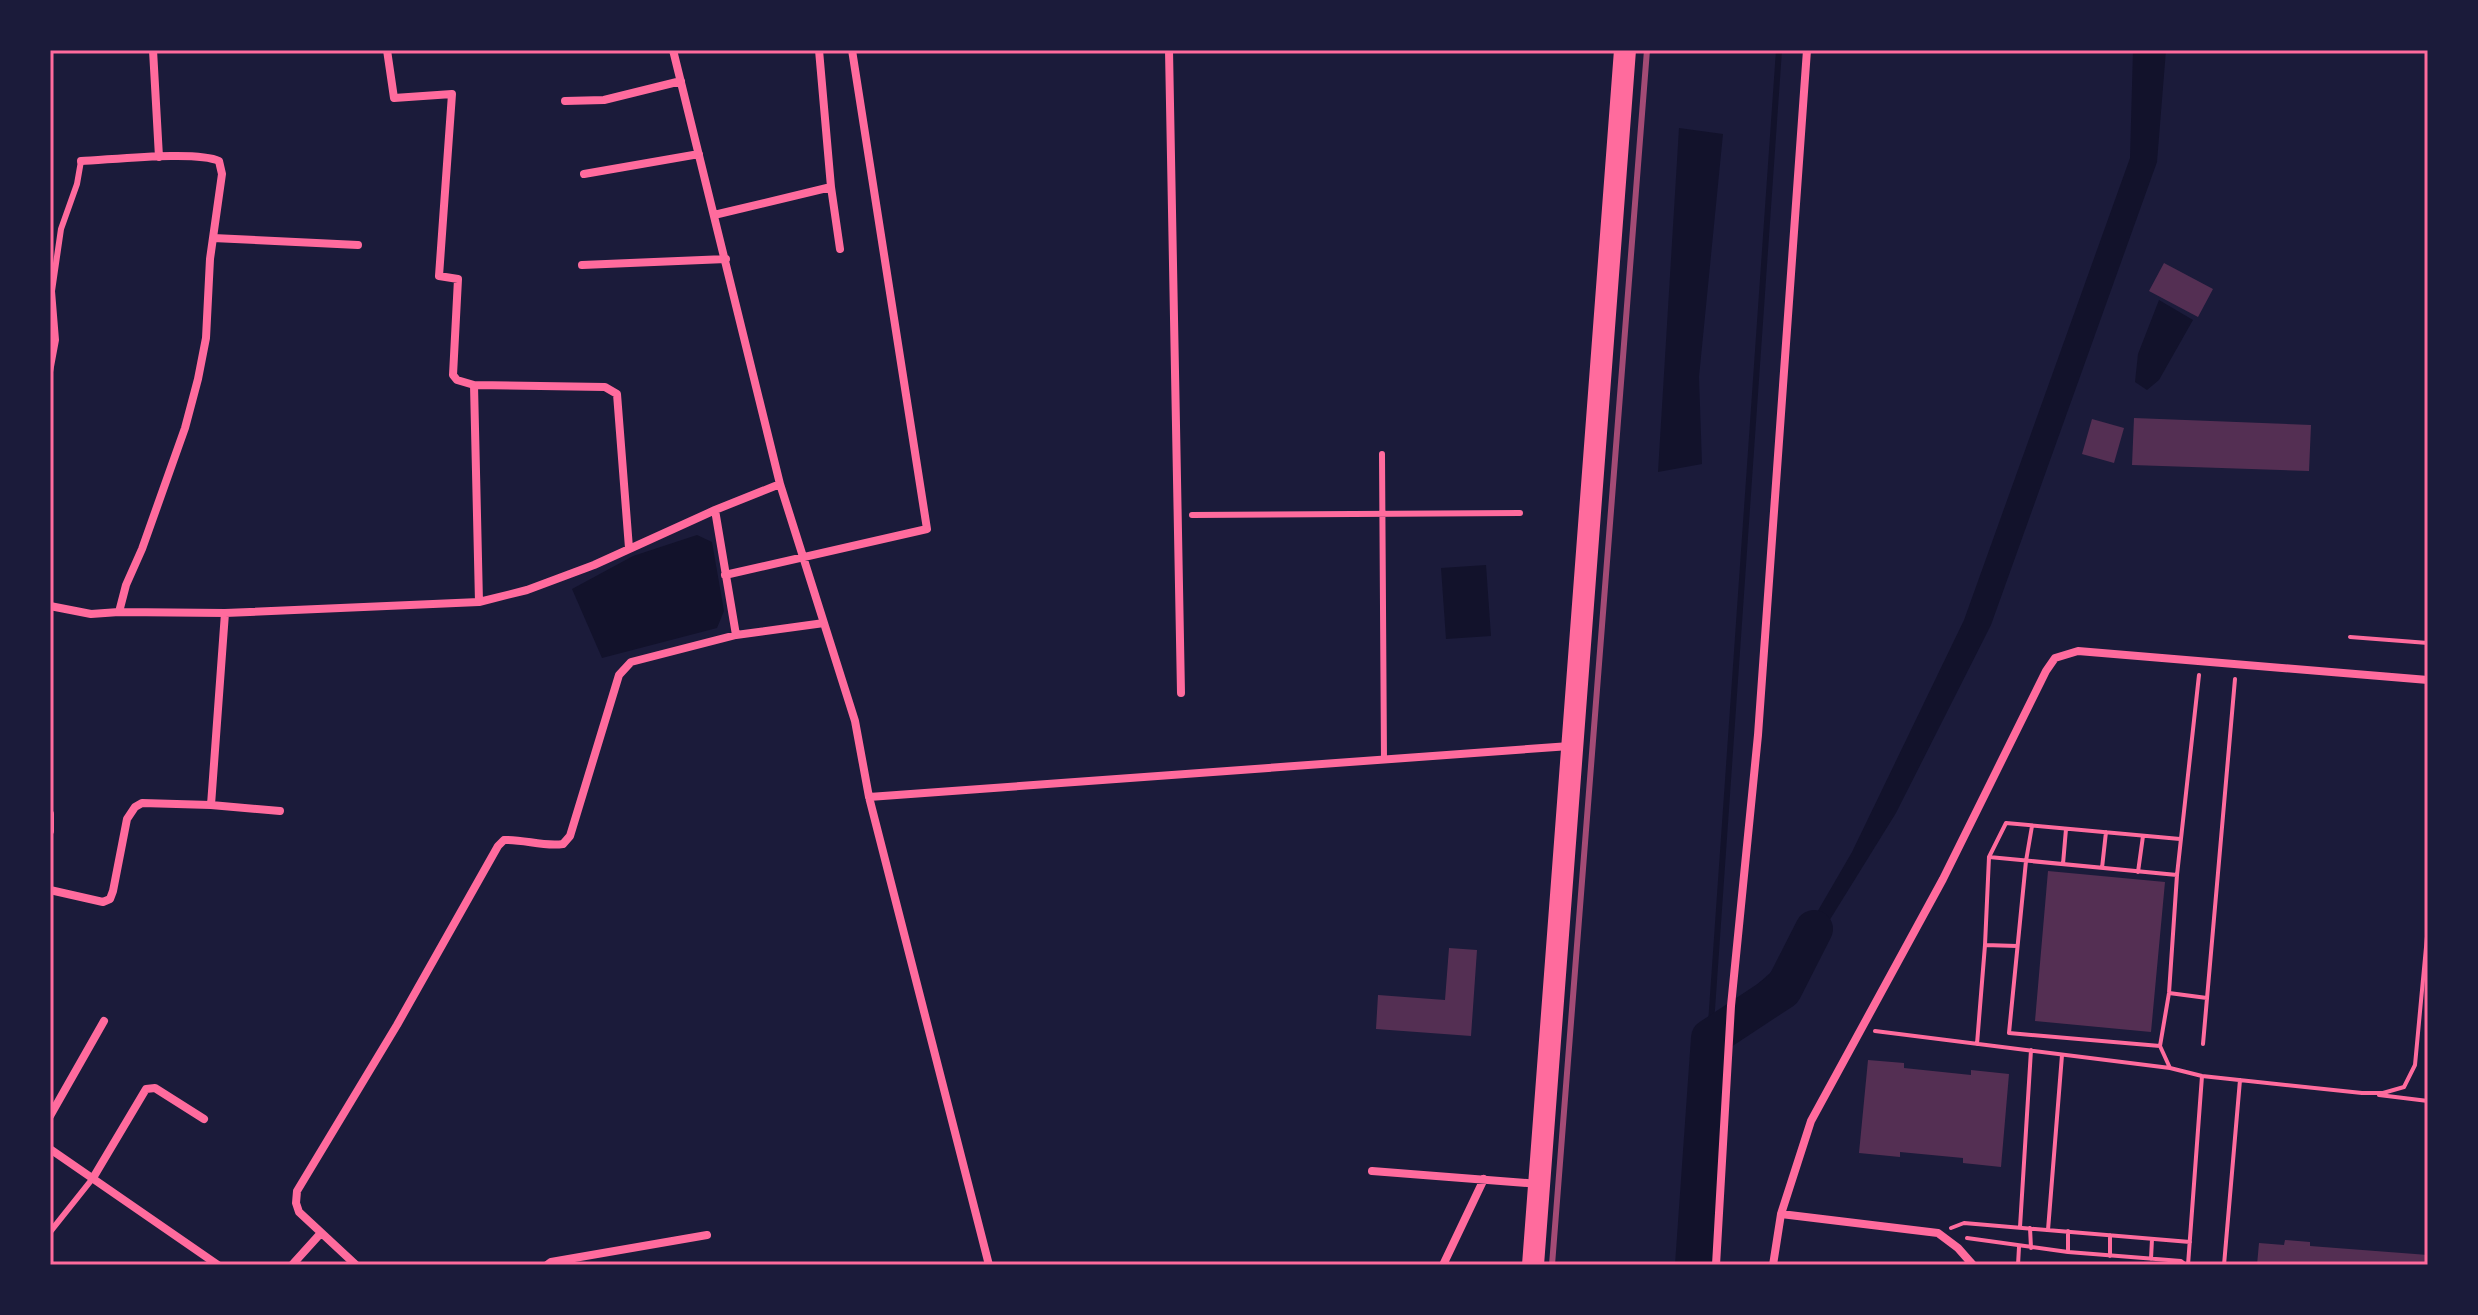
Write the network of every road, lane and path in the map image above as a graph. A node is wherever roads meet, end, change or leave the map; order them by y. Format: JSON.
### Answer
{"nodes":[{"id":1,"x":153,"y":50,"type":"edge"},
{"id":2,"x":387,"y":50,"type":"edge"},
{"id":3,"x":673,"y":50,"type":"edge"},
{"id":4,"x":819,"y":50,"type":"edge"},
{"id":5,"x":852,"y":50,"type":"edge"},
{"id":6,"x":1169,"y":50,"type":"edge"},
{"id":7,"x":1625,"y":50,"type":"edge"},
{"id":8,"x":1807,"y":50,"type":"edge"},
{"id":9,"x":681,"y":81,"type":"junction"},
{"id":10,"x":565,"y":101,"type":"dead end"},
{"id":11,"x":699,"y":154,"type":"junction"},
{"id":12,"x":159,"y":157,"type":"junction"},
{"id":13,"x":81,"y":161,"type":"joint"},
{"id":14,"x":584,"y":174,"type":"dead end"},
{"id":15,"x":831,"y":187,"type":"junction"},
{"id":16,"x":714,"y":215,"type":"junction"},
{"id":17,"x":213,"y":238,"type":"junction"},
{"id":18,"x":358,"y":245,"type":"dead end"},
{"id":19,"x":840,"y":249,"type":"dead end"},
{"id":20,"x":726,"y":259,"type":"junction"},
{"id":21,"x":582,"y":265,"type":"dead end"},
{"id":22,"x":50,"y":372,"type":"edge"},
{"id":23,"x":474,"y":385,"type":"junction"},
{"id":24,"x":1382,"y":454,"type":"dead end"},
{"id":25,"x":780,"y":484,"type":"junction"},
{"id":26,"x":715,"y":510,"type":"junction"},
{"id":27,"x":1520,"y":513,"type":"dead end"},
{"id":28,"x":1382,"y":514,"type":"junction"},
{"id":29,"x":1192,"y":515,"type":"dead end"},
{"id":30,"x":629,"y":548,"type":"junction"},
{"id":31,"x":804,"y":557,"type":"junction"},
{"id":32,"x":725,"y":575,"type":"junction"},
{"id":33,"x":479,"y":602,"type":"junction"},
{"id":34,"x":50,"y":606,"type":"edge"},
{"id":35,"x":119,"y":612,"type":"junction"},
{"id":36,"x":225,"y":613,"type":"junction"},
{"id":37,"x":824,"y":623,"type":"junction"},
{"id":38,"x":736,"y":635,"type":"junction"},
{"id":39,"x":2350,"y":637,"type":"dead end"},
{"id":40,"x":2428,"y":643,"type":"edge"},
{"id":41,"x":2200,"y":662,"type":"junction"},
{"id":42,"x":2237,"y":664,"type":"junction"},
{"id":43,"x":2428,"y":680,"type":"edge"},
{"id":44,"x":1181,"y":693,"type":"dead end"},
{"id":45,"x":1573,"y":746,"type":"junction"},
{"id":46,"x":1384,"y":760,"type":"junction"},
{"id":47,"x":869,"y":797,"type":"junction"},
{"id":48,"x":211,"y":805,"type":"junction"},
{"id":49,"x":280,"y":811,"type":"dead end"},
{"id":50,"x":50,"y":814,"type":"edge"},
{"id":51,"x":2032,"y":826,"type":"junction"},
{"id":52,"x":2066,"y":829,"type":"junction"},
{"id":53,"x":50,"y":831,"type":"edge"},
{"id":54,"x":2106,"y":832,"type":"junction"},
{"id":55,"x":2143,"y":836,"type":"junction"},
{"id":56,"x":2180,"y":839,"type":"junction"},
{"id":57,"x":1989,"y":857,"type":"junction"},
{"id":58,"x":2026,"y":861,"type":"junction"},
{"id":59,"x":2063,"y":864,"type":"junction"},
{"id":60,"x":2102,"y":868,"type":"junction"},
{"id":61,"x":2138,"y":872,"type":"junction"},
{"id":62,"x":2177,"y":875,"type":"junction"},
{"id":63,"x":50,"y":890,"type":"edge"},
{"id":64,"x":2428,"y":926,"type":"edge"},
{"id":65,"x":1985,"y":945,"type":"junction"},
{"id":66,"x":2017,"y":946,"type":"junction"},
{"id":67,"x":2169,"y":993,"type":"junction"},
{"id":68,"x":2208,"y":998,"type":"junction"},
{"id":69,"x":104,"y":1021,"type":"dead end"},
{"id":70,"x":1860,"y":1029,"type":"junction"},
{"id":71,"x":1977,"y":1044,"type":"junction"},
{"id":72,"x":2203,"y":1044,"type":"dead end"},
{"id":73,"x":2160,"y":1046,"type":"junction"},
{"id":74,"x":2031,"y":1050,"type":"junction"},
{"id":75,"x":2062,"y":1055,"type":"junction"},
{"id":76,"x":2170,"y":1068,"type":"junction"},
{"id":77,"x":2202,"y":1076,"type":"junction"},
{"id":78,"x":2240,"y":1080,"type":"junction"},
{"id":79,"x":2362,"y":1093,"type":"junction"},
{"id":80,"x":2428,"y":1101,"type":"edge"},
{"id":81,"x":50,"y":1116,"type":"edge"},
{"id":82,"x":204,"y":1119,"type":"dead end"},
{"id":83,"x":50,"y":1149,"type":"edge"},
{"id":84,"x":1372,"y":1171,"type":"dead end"},
{"id":85,"x":93,"y":1178,"type":"junction"},
{"id":86,"x":1484,"y":1179,"type":"junction"},
{"id":87,"x":1540,"y":1184,"type":"junction"},
{"id":88,"x":1781,"y":1214,"type":"junction"},
{"id":89,"x":2020,"y":1227,"type":"junction"},
{"id":90,"x":2030,"y":1228,"type":"junction"},
{"id":91,"x":2048,"y":1230,"type":"junction"},
{"id":92,"x":2068,"y":1231,"type":"junction"},
{"id":93,"x":50,"y":1232,"type":"edge"},
{"id":94,"x":1938,"y":1233,"type":"junction"},
{"id":95,"x":320,"y":1234,"type":"junction"},
{"id":96,"x":707,"y":1235,"type":"dead end"},
{"id":97,"x":2110,"y":1235,"type":"junction"},
{"id":98,"x":2152,"y":1239,"type":"junction"},
{"id":99,"x":2190,"y":1242,"type":"junction"},
{"id":100,"x":2019,"y":1246,"type":"junction"},
{"id":101,"x":2031,"y":1248,"type":"junction"},
{"id":102,"x":2068,"y":1252,"type":"junction"},
{"id":103,"x":2093,"y":1255,"type":"junction"},
{"id":104,"x":2110,"y":1256,"type":"junction"},
{"id":105,"x":2151,"y":1259,"type":"junction"},
{"id":106,"x":218,"y":1265,"type":"edge"},
{"id":107,"x":292,"y":1265,"type":"edge"},
{"id":108,"x":356,"y":1265,"type":"edge"},
{"id":109,"x":547,"y":1265,"type":"edge"},
{"id":110,"x":989,"y":1265,"type":"edge"},
{"id":111,"x":1443,"y":1265,"type":"edge"},
{"id":112,"x":1533,"y":1265,"type":"edge"},
{"id":113,"x":1716,"y":1265,"type":"edge"},
{"id":114,"x":1773,"y":1265,"type":"edge"},
{"id":115,"x":1973,"y":1265,"type":"edge"},
{"id":116,"x":2018,"y":1265,"type":"edge"},
{"id":117,"x":2093,"y":1265,"type":"edge"},
{"id":118,"x":2187,"y":1265,"type":"edge"},
{"id":119,"x":2224,"y":1265,"type":"edge"}],
"edges":[{"from":1,"to":12,"type":"street"},
{"from":2,"to":23,"type":"street"},
{"from":3,"to":9,"type":"street"},
{"from":4,"to":15,"type":"street"},
{"from":5,"to":31,"type":"street"},
{"from":6,"to":44,"type":"street"},
{"from":7,"to":45,"type":"highway"},
{"from":8,"to":113,"type":"street"},
{"from":9,"to":10,"type":"street"},
{"from":9,"to":11,"type":"street"},
{"from":11,"to":14,"type":"street"},
{"from":11,"to":16,"type":"street"},
{"from":12,"to":13,"type":"street"},
{"from":12,"to":17,"type":"street"},
{"from":13,"to":22,"type":"lane"},
{"from":15,"to":16,"type":"street"},
{"from":15,"to":19,"type":"street"},
{"from":16,"to":20,"type":"street"},
{"from":17,"to":18,"type":"street"},
{"from":17,"to":35,"type":"street"},
{"from":20,"to":21,"type":"street"},
{"from":20,"to":25,"type":"street"},
{"from":23,"to":30,"type":"street"},
{"from":23,"to":33,"type":"street"},
{"from":24,"to":28,"type":"lane"},
{"from":25,"to":26,"type":"street"},
{"from":25,"to":31,"type":"street"},
{"from":26,"to":30,"type":"street"},
{"from":26,"to":32,"type":"street"},
{"from":27,"to":28,"type":"lane"},
{"from":28,"to":29,"type":"lane"},
{"from":28,"to":46,"type":"lane"},
{"from":30,"to":33,"type":"street"},
{"from":31,"to":32,"type":"street"},
{"from":31,"to":37,"type":"street"},
{"from":32,"to":38,"type":"street"},
{"from":33,"to":36,"type":"street"},
{"from":34,"to":35,"type":"street"},
{"from":35,"to":36,"type":"street"},
{"from":36,"to":48,"type":"street"},
{"from":37,"to":38,"type":"street"},
{"from":37,"to":47,"type":"street"},
{"from":38,"to":95,"type":"street"},
{"from":39,"to":40,"type":"path"},
{"from":41,"to":42,"type":"street"},
{"from":41,"to":56,"type":"path"},
{"from":41,"to":70,"type":"street"},
{"from":42,"to":43,"type":"street"},
{"from":42,"to":68,"type":"path"},
{"from":45,"to":46,"type":"street"},
{"from":45,"to":87,"type":"highway"},
{"from":46,"to":47,"type":"street"},
{"from":47,"to":110,"type":"street"},
{"from":48,"to":49,"type":"street"},
{"from":48,"to":63,"type":"street"},
{"from":50,"to":53,"type":"street"},
{"from":51,"to":52,"type":"path"},
{"from":51,"to":57,"type":"path"},
{"from":51,"to":58,"type":"path"},
{"from":52,"to":54,"type":"path"},
{"from":52,"to":59,"type":"path"},
{"from":54,"to":55,"type":"path"},
{"from":54,"to":60,"type":"path"},
{"from":55,"to":56,"type":"path"},
{"from":55,"to":61,"type":"path"},
{"from":56,"to":62,"type":"path"},
{"from":57,"to":58,"type":"path"},
{"from":57,"to":65,"type":"path"},
{"from":58,"to":59,"type":"path"},
{"from":58,"to":66,"type":"path"},
{"from":59,"to":60,"type":"path"},
{"from":60,"to":61,"type":"path"},
{"from":61,"to":62,"type":"path"},
{"from":62,"to":67,"type":"path"},
{"from":64,"to":79,"type":"path"},
{"from":65,"to":66,"type":"path"},
{"from":65,"to":71,"type":"path"},
{"from":66,"to":73,"type":"path"},
{"from":67,"to":68,"type":"path"},
{"from":67,"to":73,"type":"path"},
{"from":68,"to":72,"type":"path"},
{"from":69,"to":81,"type":"street"},
{"from":70,"to":71,"type":"path"},
{"from":70,"to":88,"type":"street"},
{"from":71,"to":74,"type":"path"},
{"from":73,"to":76,"type":"path"},
{"from":74,"to":75,"type":"path"},
{"from":74,"to":89,"type":"path"},
{"from":75,"to":76,"type":"path"},
{"from":75,"to":91,"type":"path"},
{"from":76,"to":77,"type":"path"},
{"from":77,"to":78,"type":"path"},
{"from":77,"to":99,"type":"path"},
{"from":78,"to":79,"type":"path"},
{"from":78,"to":119,"type":"path"},
{"from":79,"to":80,"type":"path"},
{"from":82,"to":85,"type":"street"},
{"from":83,"to":85,"type":"street"},
{"from":84,"to":86,"type":"street"},
{"from":85,"to":93,"type":"lane"},
{"from":85,"to":106,"type":"street"},
{"from":86,"to":87,"type":"street"},
{"from":86,"to":111,"type":"street"},
{"from":87,"to":112,"type":"highway"},
{"from":88,"to":94,"type":"street"},
{"from":88,"to":114,"type":"street"},
{"from":89,"to":90,"type":"path"},
{"from":89,"to":94,"type":"path"},
{"from":90,"to":91,"type":"path"},
{"from":90,"to":101,"type":"path"},
{"from":91,"to":92,"type":"path"},
{"from":92,"to":97,"type":"path"},
{"from":92,"to":102,"type":"path"},
{"from":94,"to":100,"type":"path"},
{"from":94,"to":115,"type":"street"},
{"from":95,"to":107,"type":"street"},
{"from":95,"to":108,"type":"street"},
{"from":96,"to":109,"type":"street"},
{"from":97,"to":98,"type":"path"},
{"from":97,"to":104,"type":"path"},
{"from":98,"to":99,"type":"path"},
{"from":98,"to":105,"type":"path"},
{"from":99,"to":118,"type":"path"},
{"from":100,"to":101,"type":"path"},
{"from":100,"to":116,"type":"path"},
{"from":101,"to":102,"type":"path"},
{"from":102,"to":103,"type":"path"},
{"from":103,"to":104,"type":"path"},
{"from":103,"to":117,"type":"path"},
{"from":104,"to":105,"type":"path"},
{"from":105,"to":118,"type":"path"}]}
